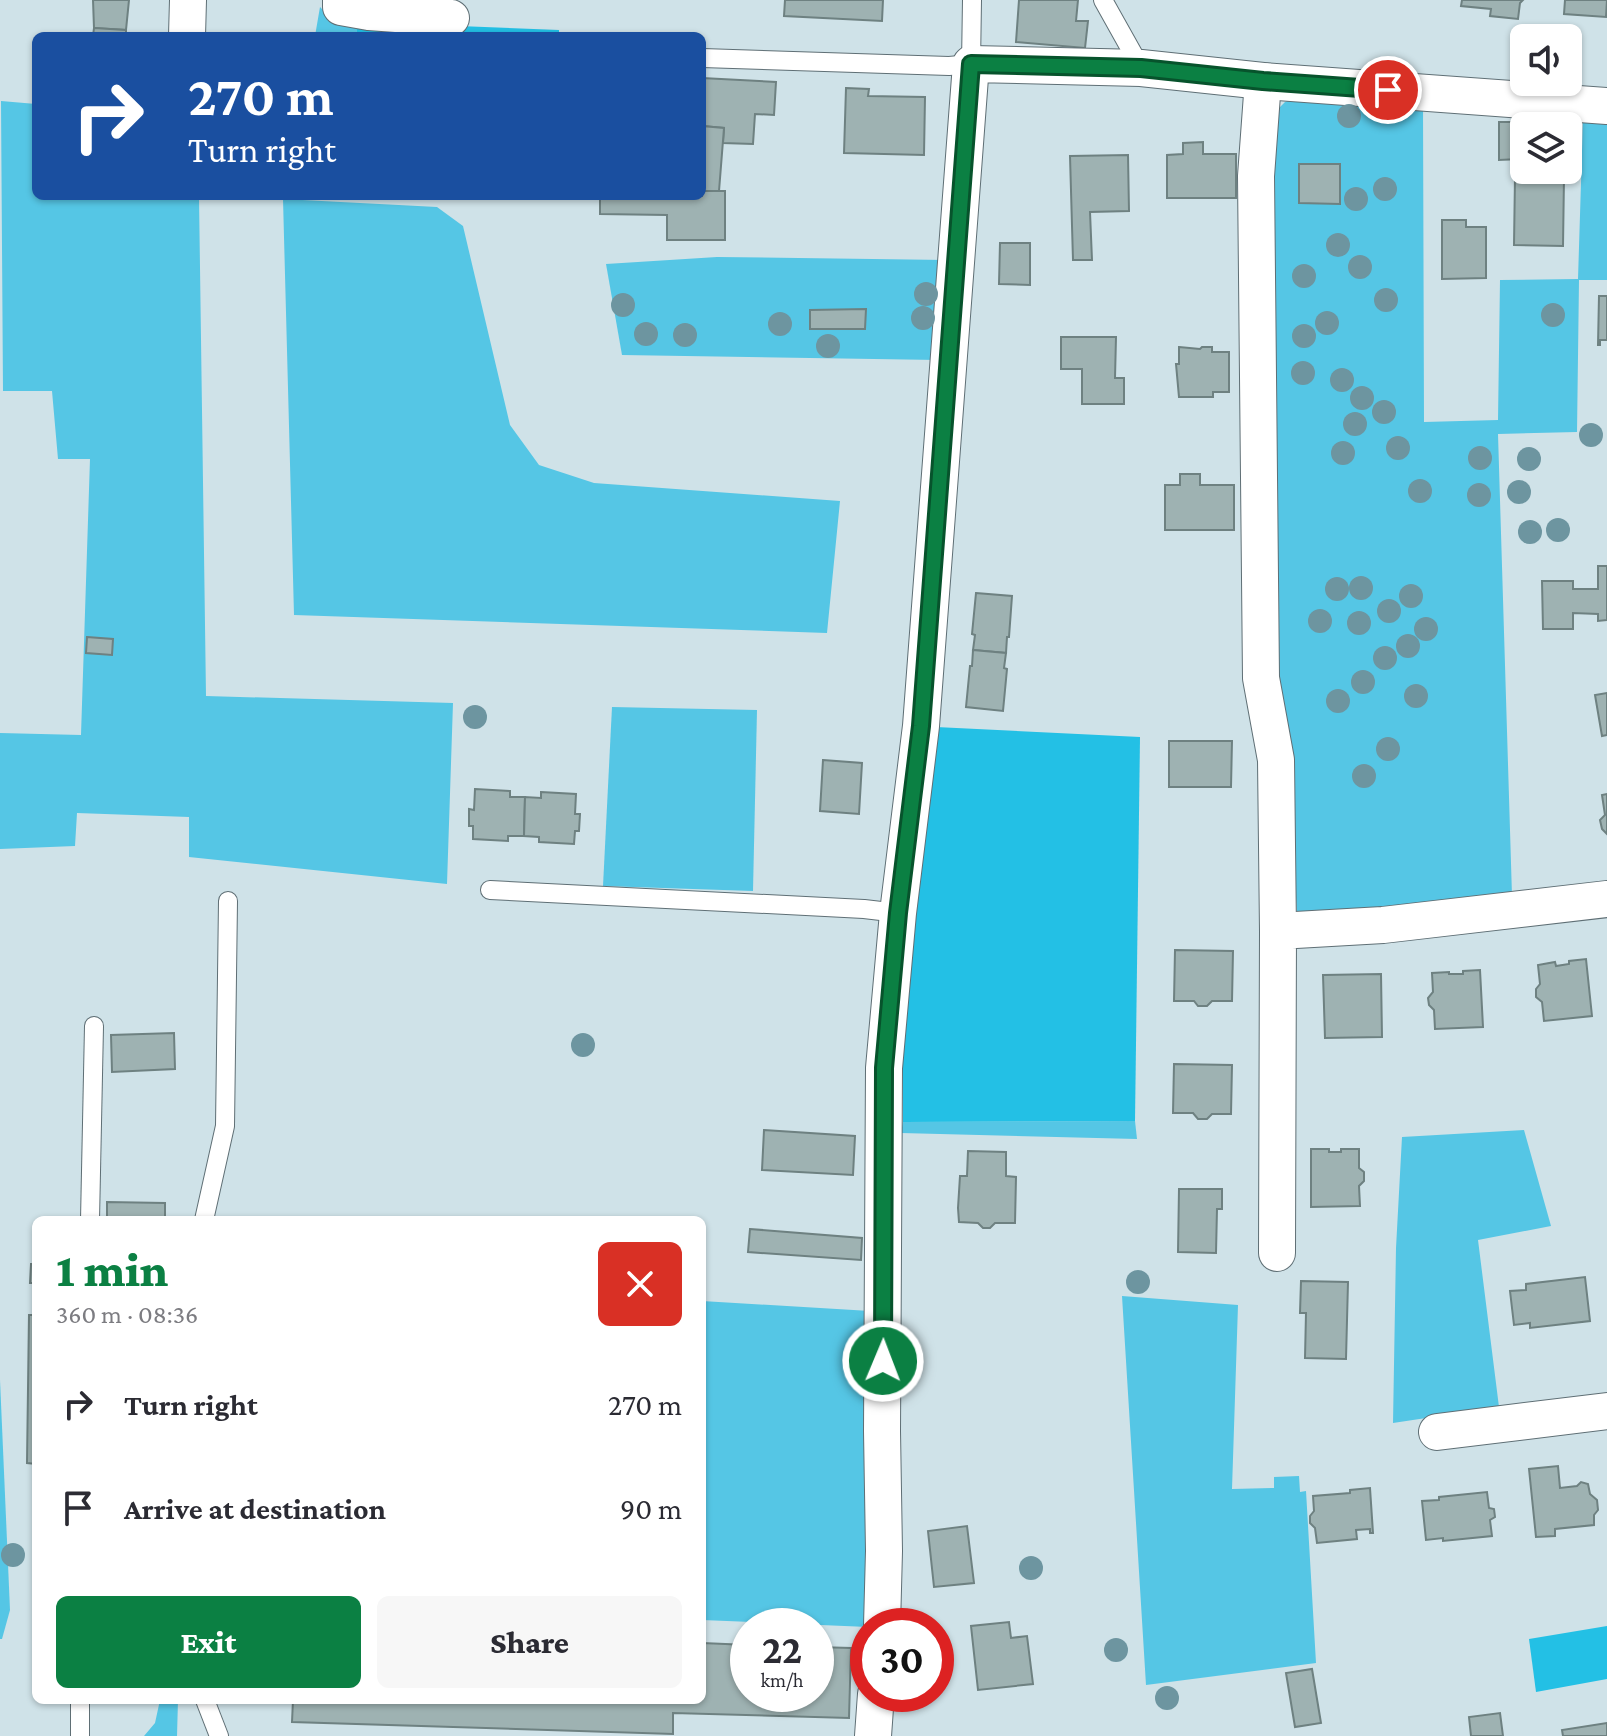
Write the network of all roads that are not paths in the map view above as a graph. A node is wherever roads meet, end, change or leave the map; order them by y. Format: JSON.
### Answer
{"nodes":[{"id":1,"x":188,"y":0,"type":"edge"},
{"id":2,"x":341,"y":0,"type":"edge"},
{"id":3,"x":972,"y":0,"type":"edge"},
{"id":4,"x":1103,"y":0,"type":"edge"},
{"id":5,"x":451,"y":18,"type":"dead end"},
{"id":6,"x":187,"y":32,"type":"edge"},
{"id":7,"x":706,"y":58,"type":"edge"},
{"id":8,"x":971,"y":64,"type":"junction"},
{"id":9,"x":1141,"y":68,"type":"junction"},
{"id":10,"x":1263,"y":81,"type":"junction"},
{"id":11,"x":1607,"y":106,"type":"edge"},
{"id":12,"x":490,"y":890,"type":"dead end"},
{"id":13,"x":1607,"y":899,"type":"edge"},
{"id":14,"x":228,"y":901,"type":"dead end"},
{"id":15,"x":898,"y":913,"type":"junction"},
{"id":16,"x":1278,"y":931,"type":"junction"},
{"id":17,"x":94,"y":1026,"type":"dead end"},
{"id":18,"x":90,"y":1216,"type":"edge"},
{"id":19,"x":205,"y":1216,"type":"edge"},
{"id":20,"x":1277,"y":1253,"type":"dead end"},
{"id":21,"x":1607,"y":1411,"type":"edge"},
{"id":22,"x":1437,"y":1432,"type":"dead end"},
{"id":23,"x":882,"y":1608,"type":"edge"},
{"id":24,"x":80,"y":1704,"type":"edge"},
{"id":25,"x":207,"y":1704,"type":"edge"},
{"id":26,"x":875,"y":1712,"type":"edge"},
{"id":27,"x":80,"y":1736,"type":"edge"},
{"id":28,"x":219,"y":1736,"type":"edge"},
{"id":29,"x":873,"y":1736,"type":"edge"}],
"edges":[{"from":1,"to":6,"type":"street"},
{"from":2,"to":5,"type":"street"},
{"from":3,"to":8,"type":"lane"},
{"from":4,"to":9,"type":"lane"},
{"from":7,"to":8,"type":"lane"},
{"from":8,"to":9,"type":"street"},
{"from":8,"to":15,"type":"street"},
{"from":9,"to":10,"type":"street"},
{"from":10,"to":11,"type":"street"},
{"from":10,"to":16,"type":"street"},
{"from":12,"to":15,"type":"lane"},
{"from":13,"to":16,"type":"street"},
{"from":14,"to":19,"type":"lane"},
{"from":15,"to":23,"type":"street"},
{"from":16,"to":20,"type":"street"},
{"from":17,"to":18,"type":"lane"},
{"from":21,"to":22,"type":"street"},
{"from":24,"to":27,"type":"lane"},
{"from":25,"to":28,"type":"lane"},
{"from":26,"to":29,"type":"street"}]}
